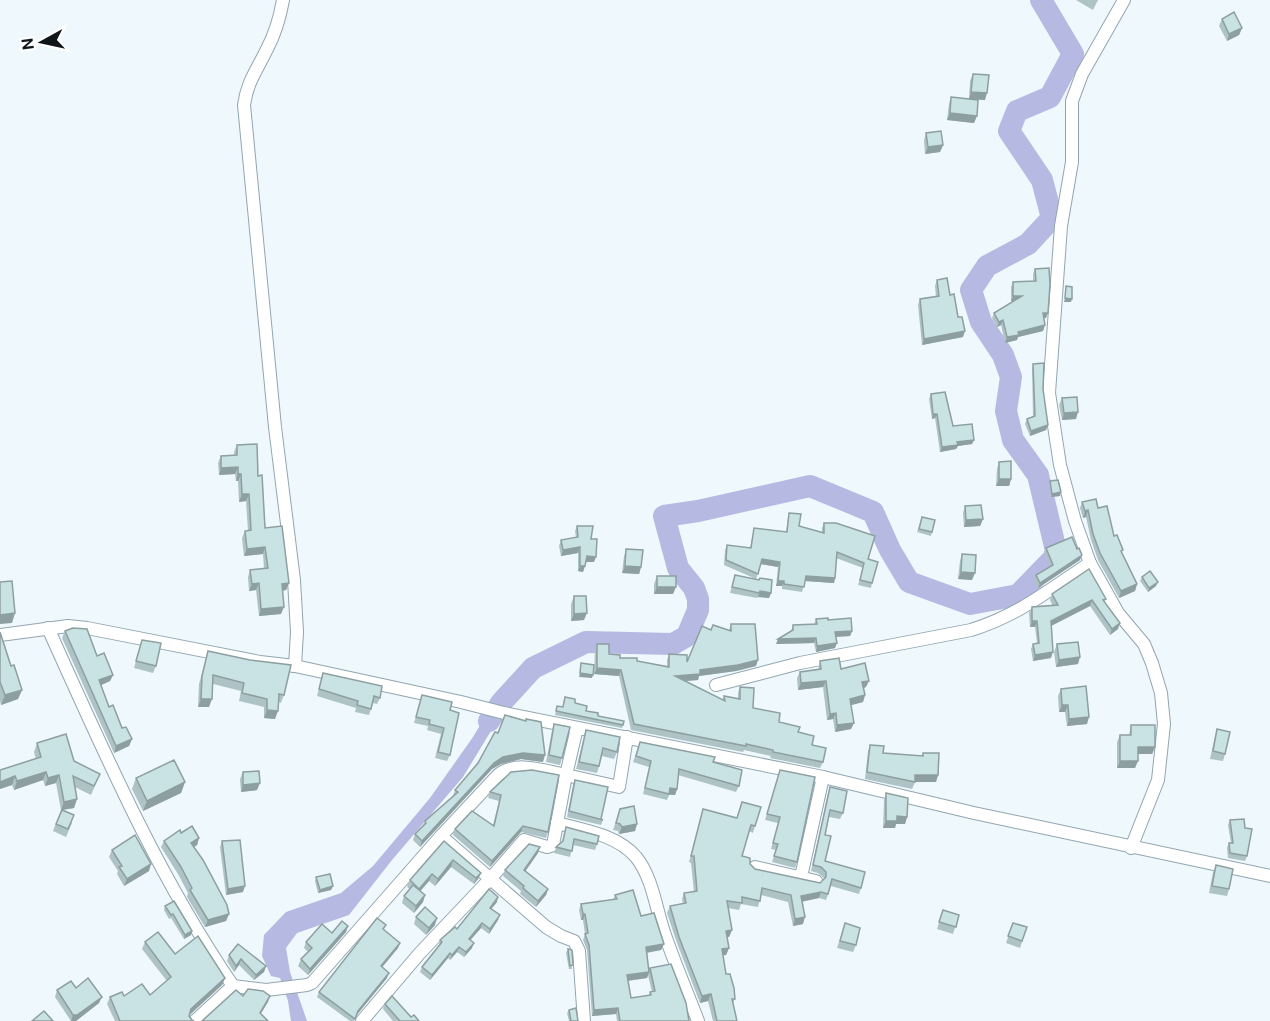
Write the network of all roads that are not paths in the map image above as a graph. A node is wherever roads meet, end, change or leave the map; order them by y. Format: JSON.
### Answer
{"nodes":[{"id":1,"x":283,"y":0,"type":"edge"},
{"id":2,"x":1124,"y":0,"type":"edge"},
{"id":3,"x":1090,"y":562,"type":"junction"},
{"id":4,"x":48,"y":628,"type":"junction"},
{"id":5,"x":0,"y":635,"type":"edge"},
{"id":6,"x":296,"y":666,"type":"junction"},
{"id":7,"x":716,"y":685,"type":"dead end"},
{"id":8,"x":577,"y":728,"type":"junction"},
{"id":9,"x":627,"y":736,"type":"junction"},
{"id":10,"x":566,"y":775,"type":"junction"},
{"id":11,"x":823,"y":777,"type":"junction"},
{"id":12,"x":557,"y":823,"type":"junction"},
{"id":13,"x":441,"y":836,"type":"junction"},
{"id":14,"x":1131,"y":848,"type":"junction"},
{"id":15,"x":755,"y":867,"type":"edge"},
{"id":16,"x":1270,"y":876,"type":"edge"},
{"id":17,"x":801,"y":877,"type":"junction"},
{"id":18,"x":491,"y":878,"type":"junction"},
{"id":19,"x":816,"y":881,"type":"edge"},
{"id":20,"x":233,"y":986,"type":"junction"},
{"id":21,"x":195,"y":1021,"type":"edge"},
{"id":22,"x":362,"y":1021,"type":"edge"},
{"id":23,"x":584,"y":1021,"type":"edge"},
{"id":24,"x":698,"y":1021,"type":"edge"}],
"edges":[{"from":1,"to":6,"type":"street"},
{"from":2,"to":3,"type":"street"},
{"from":3,"to":7,"type":"street"},
{"from":3,"to":14,"type":"street"},
{"from":4,"to":5,"type":"street"},
{"from":4,"to":6,"type":"street"},
{"from":4,"to":20,"type":"street"},
{"from":6,"to":8,"type":"street"},
{"from":8,"to":9,"type":"street"},
{"from":8,"to":10,"type":"street"},
{"from":9,"to":10,"type":"street"},
{"from":9,"to":11,"type":"street"},
{"from":10,"to":12,"type":"street"},
{"from":10,"to":13,"type":"street"},
{"from":11,"to":14,"type":"street"},
{"from":11,"to":17,"type":"street"},
{"from":12,"to":18,"type":"street"},
{"from":12,"to":24,"type":"street"},
{"from":13,"to":18,"type":"street"},
{"from":13,"to":20,"type":"street"},
{"from":14,"to":16,"type":"street"},
{"from":15,"to":17,"type":"street"},
{"from":17,"to":19,"type":"street"},
{"from":18,"to":22,"type":"street"},
{"from":18,"to":23,"type":"street"},
{"from":20,"to":21,"type":"street"}]}
